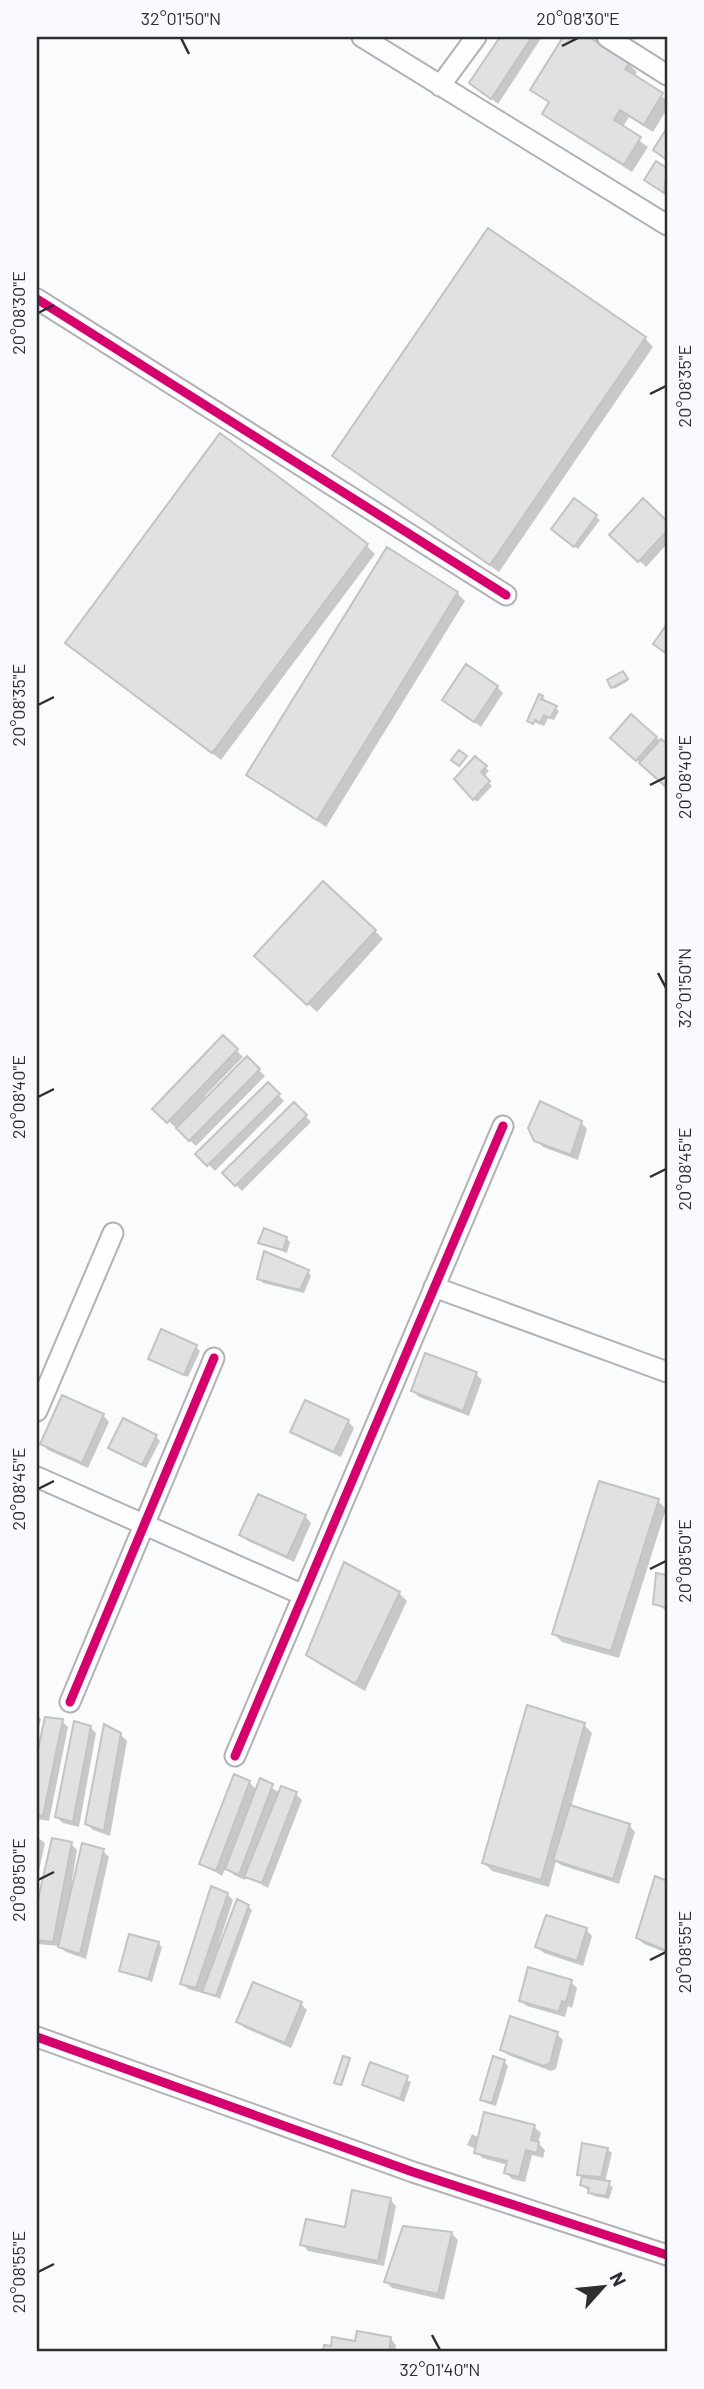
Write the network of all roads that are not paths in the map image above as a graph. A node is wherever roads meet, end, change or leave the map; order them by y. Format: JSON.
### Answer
{"nodes":[{"id":1,"x":362,"y":37,"type":"edge"},
{"id":2,"x":476,"y":37,"type":"edge"},
{"id":3,"x":607,"y":37,"type":"edge"},
{"id":4,"x":667,"y":75,"type":"edge"},
{"id":5,"x":440,"y":86,"type":"junction"},
{"id":6,"x":667,"y":225,"type":"edge"},
{"id":7,"x":37,"y":299,"type":"edge"},
{"id":8,"x":506,"y":595,"type":"dead end"},
{"id":9,"x":503,"y":1126,"type":"dead end"},
{"id":10,"x":113,"y":1233,"type":"dead end"},
{"id":11,"x":434,"y":1287,"type":"junction"},
{"id":12,"x":214,"y":1358,"type":"dead end"},
{"id":13,"x":667,"y":1372,"type":"edge"},
{"id":14,"x":37,"y":1411,"type":"edge"},
{"id":15,"x":37,"y":1477,"type":"edge"},
{"id":16,"x":145,"y":1525,"type":"junction"},
{"id":17,"x":301,"y":1594,"type":"junction"},
{"id":18,"x":69,"y":1702,"type":"dead end"},
{"id":19,"x":235,"y":1756,"type":"dead end"},
{"id":20,"x":37,"y":2037,"type":"edge"},
{"id":21,"x":667,"y":2255,"type":"edge"}],
"edges":[{"from":1,"to":5,"type":"street"},
{"from":2,"to":5,"type":"street"},
{"from":3,"to":4,"type":"street"},
{"from":5,"to":6,"type":"street"},
{"from":7,"to":8,"type":"street"},
{"from":9,"to":11,"type":"street"},
{"from":10,"to":14,"type":"street"},
{"from":11,"to":13,"type":"street"},
{"from":11,"to":17,"type":"street"},
{"from":12,"to":16,"type":"street"},
{"from":15,"to":16,"type":"street"},
{"from":16,"to":17,"type":"street"},
{"from":16,"to":18,"type":"street"},
{"from":17,"to":19,"type":"street"},
{"from":20,"to":21,"type":"street"}]}
